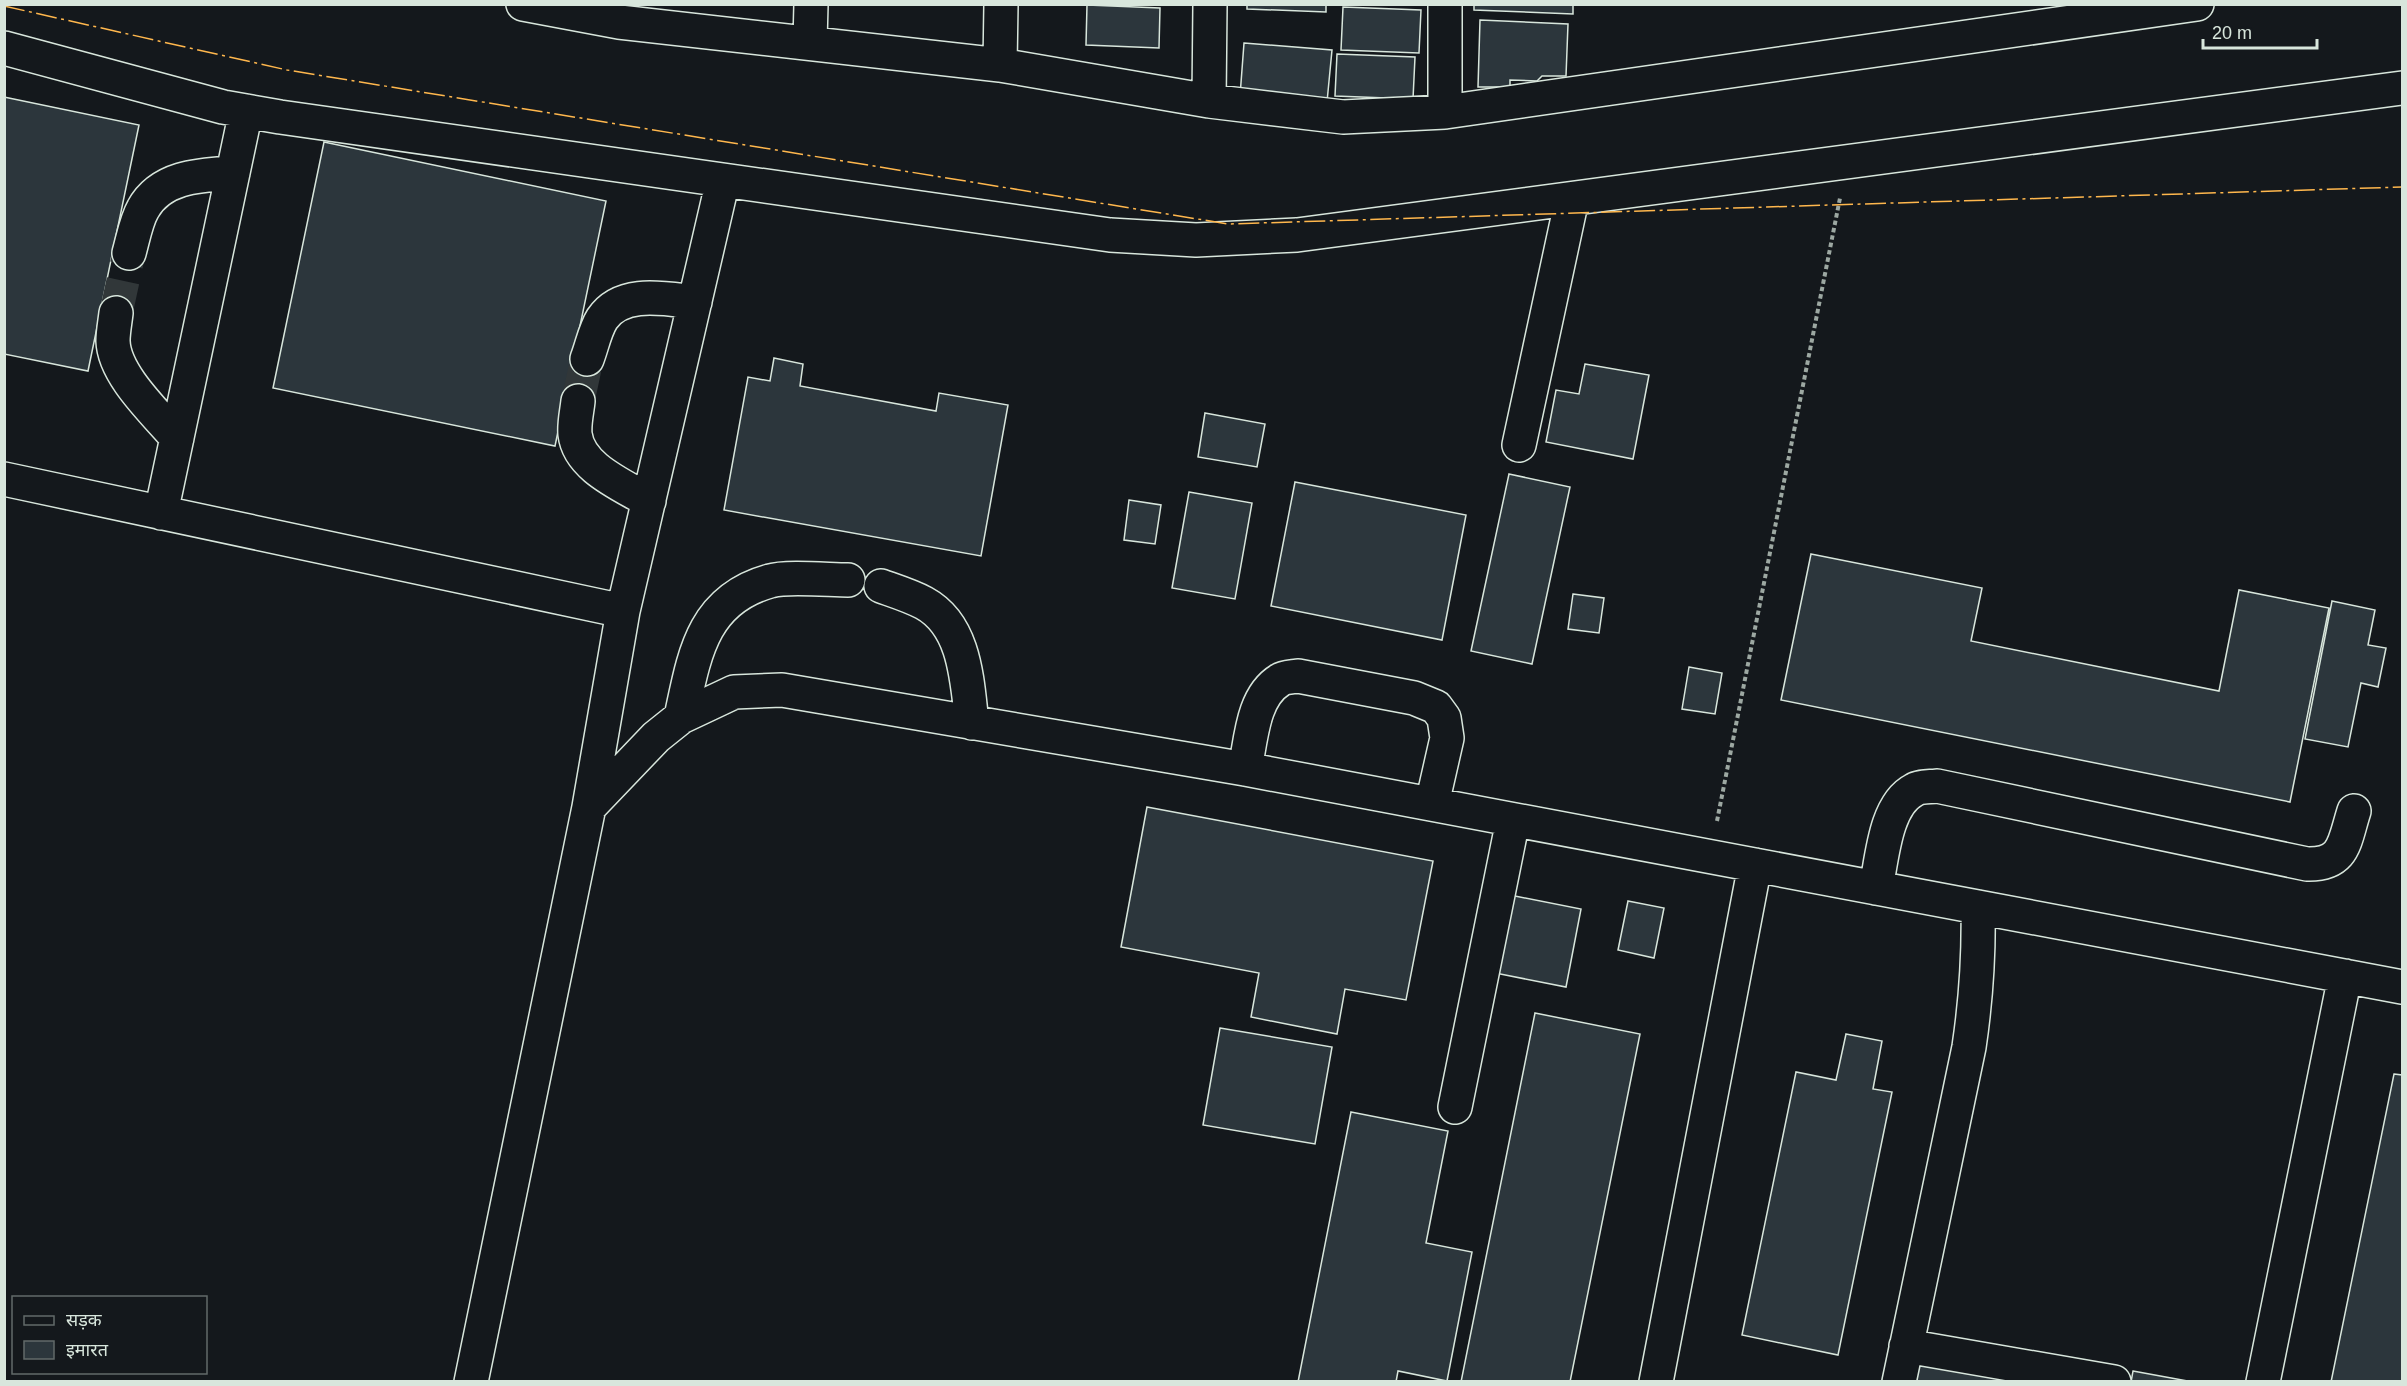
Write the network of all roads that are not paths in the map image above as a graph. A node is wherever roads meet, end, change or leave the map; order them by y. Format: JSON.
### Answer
{"nodes":[{"id":1,"x":523,"y":4,"type":"edge"},
{"id":2,"x":811,"y":4,"type":"edge"},
{"id":3,"x":1001,"y":4,"type":"edge"},
{"id":4,"x":1210,"y":4,"type":"edge"},
{"id":5,"x":1445,"y":4,"type":"edge"},
{"id":6,"x":2197,"y":4,"type":"edge"},
{"id":7,"x":619,"y":13,"type":"edge"},
{"id":8,"x":810,"y":42,"type":"junction"},
{"id":9,"x":4,"y":48,"type":"edge"},
{"id":10,"x":1000,"y":65,"type":"junction"},
{"id":11,"x":2403,"y":88,"type":"edge"},
{"id":12,"x":1209,"y":101,"type":"junction"},
{"id":13,"x":246,"y":111,"type":"junction"},
{"id":14,"x":1446,"y":112,"type":"junction"},
{"id":15,"x":233,"y":173,"type":"junction"},
{"id":16,"x":723,"y":180,"type":"junction"},
{"id":17,"x":1572,"y":199,"type":"junction"},
{"id":18,"x":129,"y":253,"type":"tunnel mouth"},
{"id":19,"x":695,"y":302,"type":"junction"},
{"id":20,"x":116,"y":313,"type":"tunnel mouth"},
{"id":21,"x":587,"y":359,"type":"tunnel mouth"},
{"id":22,"x":578,"y":401,"type":"tunnel mouth"},
{"id":23,"x":177,"y":438,"type":"junction"},
{"id":24,"x":1519,"y":445,"type":"dead end"},
{"id":25,"x":4,"y":479,"type":"edge"},
{"id":26,"x":649,"y":501,"type":"junction"},
{"id":27,"x":161,"y":513,"type":"junction"},
{"id":28,"x":848,"y":580,"type":"dead end"},
{"id":29,"x":881,"y":586,"type":"dead end"},
{"id":30,"x":623,"y":611,"type":"junction"},
{"id":31,"x":681,"y":717,"type":"junction"},
{"id":32,"x":972,"y":723,"type":"junction"},
{"id":33,"x":1245,"y":770,"type":"junction"},
{"id":34,"x":1432,"y":804,"type":"junction"},
{"id":35,"x":589,"y":807,"type":"junction"},
{"id":36,"x":2354,"y":811,"type":"dead end"},
{"id":37,"x":1513,"y":820,"type":"junction"},
{"id":38,"x":1755,"y":866,"type":"junction"},
{"id":39,"x":1876,"y":888,"type":"junction"},
{"id":40,"x":1978,"y":907,"type":"junction"},
{"id":41,"x":2345,"y":976,"type":"junction"},
{"id":42,"x":2403,"y":987,"type":"edge"},
{"id":43,"x":1455,"y":1107,"type":"dead end"},
{"id":44,"x":1906,"y":1346,"type":"junction"},
{"id":45,"x":471,"y":1382,"type":"edge"},
{"id":46,"x":1656,"y":1382,"type":"edge"},
{"id":47,"x":1899,"y":1382,"type":"edge"},
{"id":48,"x":2114,"y":1382,"type":"edge"},
{"id":49,"x":2264,"y":1382,"type":"edge"}],
"edges":[{"from":1,"to":7,"type":"street"},
{"from":2,"to":8,"type":"street"},
{"from":3,"to":10,"type":"street"},
{"from":4,"to":12,"type":"street"},
{"from":5,"to":14,"type":"street"},
{"from":6,"to":14,"type":"street"},
{"from":7,"to":8,"type":"street"},
{"from":8,"to":10,"type":"street"},
{"from":9,"to":13,"type":"street"},
{"from":10,"to":12,"type":"street"},
{"from":11,"to":17,"type":"street"},
{"from":12,"to":14,"type":"street"},
{"from":13,"to":15,"type":"street"},
{"from":13,"to":16,"type":"street"},
{"from":15,"to":18,"type":"street"},
{"from":15,"to":23,"type":"street"},
{"from":16,"to":17,"type":"street"},
{"from":16,"to":19,"type":"street"},
{"from":17,"to":24,"type":"street"},
{"from":19,"to":21,"type":"street"},
{"from":19,"to":26,"type":"street"},
{"from":20,"to":23,"type":"street"},
{"from":22,"to":26,"type":"street"},
{"from":23,"to":27,"type":"street"},
{"from":25,"to":27,"type":"street"},
{"from":26,"to":30,"type":"street"},
{"from":27,"to":30,"type":"street"},
{"from":28,"to":31,"type":"street"},
{"from":29,"to":32,"type":"street"},
{"from":30,"to":35,"type":"street"},
{"from":31,"to":32,"type":"street"},
{"from":31,"to":35,"type":"street"},
{"from":32,"to":33,"type":"street"},
{"from":33,"to":34,"type":"street"},
{"from":33,"to":34,"type":"street"},
{"from":34,"to":37,"type":"street"},
{"from":35,"to":45,"type":"street"},
{"from":36,"to":39,"type":"street"},
{"from":37,"to":38,"type":"street"},
{"from":37,"to":43,"type":"street"},
{"from":38,"to":39,"type":"street"},
{"from":38,"to":46,"type":"street"},
{"from":39,"to":40,"type":"street"},
{"from":40,"to":41,"type":"street"},
{"from":40,"to":44,"type":"street"},
{"from":41,"to":42,"type":"street"},
{"from":41,"to":49,"type":"street"},
{"from":44,"to":47,"type":"street"},
{"from":44,"to":48,"type":"street"}]}
